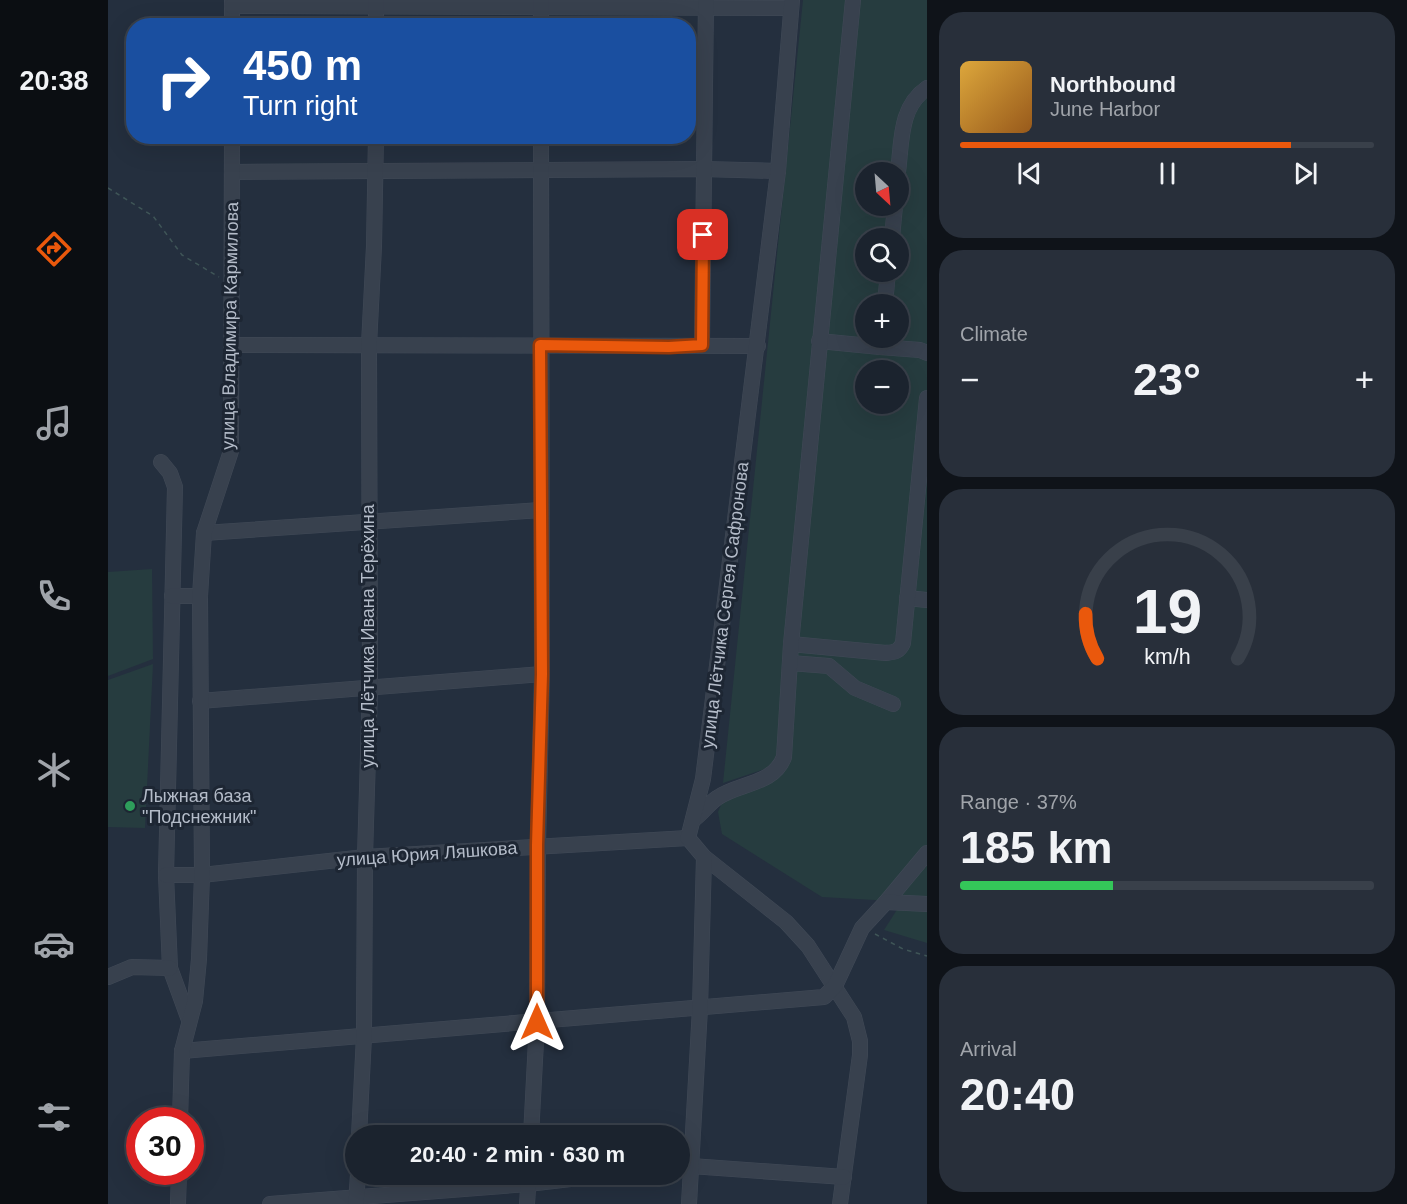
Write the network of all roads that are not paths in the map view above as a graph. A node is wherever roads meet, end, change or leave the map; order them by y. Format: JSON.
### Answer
{"nodes":[{"id":1,"x":853,"y":0,"type":"edge"},
{"id":2,"x":232,"y":3,"type":"edge"},
{"id":3,"x":376,"y":3,"type":"edge"},
{"id":4,"x":541,"y":3,"type":"edge"},
{"id":5,"x":706,"y":3,"type":"edge"},
{"id":6,"x":792,"y":4,"type":"edge"},
{"id":7,"x":927,"y":88,"type":"edge"},
{"id":8,"x":232,"y":144,"type":"edge"},
{"id":9,"x":376,"y":144,"type":"edge"},
{"id":10,"x":541,"y":144,"type":"edge"},
{"id":11,"x":899,"y":162,"type":"edge"},
{"id":12,"x":703,"y":169,"type":"junction"},
{"id":13,"x":375,"y":171,"type":"junction"},
{"id":14,"x":540,"y":171,"type":"junction"},
{"id":15,"x":778,"y":171,"type":"junction"},
{"id":16,"x":232,"y":172,"type":"junction"},
{"id":17,"x":819,"y":341,"type":"junction"},
{"id":18,"x":855,"y":342,"type":"edge"},
{"id":19,"x":233,"y":345,"type":"junction"},
{"id":20,"x":369,"y":345,"type":"junction"},
{"id":21,"x":540,"y":345,"type":"junction"},
{"id":22,"x":702,"y":345,"type":"junction"},
{"id":23,"x":758,"y":346,"type":"junction"},
{"id":24,"x":909,"y":348,"type":"edge"},
{"id":25,"x":927,"y":353,"type":"edge"},
{"id":26,"x":927,"y":398,"type":"edge"},
{"id":27,"x":161,"y":462,"type":"dead end"},
{"id":28,"x":922,"y":500,"type":"edge"},
{"id":29,"x":541,"y":510,"type":"junction"},
{"id":30,"x":370,"y":523,"type":"junction"},
{"id":31,"x":204,"y":533,"type":"junction"},
{"id":32,"x":172,"y":596,"type":"junction"},
{"id":33,"x":200,"y":596,"type":"junction"},
{"id":34,"x":907,"y":598,"type":"junction"},
{"id":35,"x":927,"y":600,"type":"edge"},
{"id":36,"x":791,"y":644,"type":"junction"},
{"id":37,"x":790,"y":663,"type":"junction"},
{"id":38,"x":542,"y":674,"type":"junction"},
{"id":39,"x":370,"y":687,"type":"junction"},
{"id":40,"x":200,"y":701,"type":"junction"},
{"id":41,"x":893,"y":704,"type":"dead end"},
{"id":42,"x":693,"y":820,"type":"junction"},
{"id":43,"x":688,"y":838,"type":"junction"},
{"id":44,"x":537,"y":845,"type":"junction"},
{"id":45,"x":927,"y":853,"type":"edge"},
{"id":46,"x":365,"y":857,"type":"junction"},
{"id":47,"x":704,"y":857,"type":"junction"},
{"id":48,"x":166,"y":875,"type":"junction"},
{"id":49,"x":202,"y":875,"type":"junction"},
{"id":50,"x":886,"y":902,"type":"junction"},
{"id":51,"x":927,"y":904,"type":"edge"},
{"id":52,"x":170,"y":968,"type":"junction"},
{"id":53,"x":108,"y":977,"type":"edge"},
{"id":54,"x":835,"y":986,"type":"junction"},
{"id":55,"x":700,"y":1008,"type":"junction"},
{"id":56,"x":189,"y":1020,"type":"junction"},
{"id":57,"x":537,"y":1022,"type":"junction"},
{"id":58,"x":364,"y":1036,"type":"junction"},
{"id":59,"x":182,"y":1051,"type":"junction"},
{"id":60,"x":180,"y":1107,"type":"edge"},
{"id":61,"x":360,"y":1125,"type":"edge"},
{"id":62,"x":532,"y":1125,"type":"edge"},
{"id":63,"x":689,"y":1125,"type":"edge"},
{"id":64,"x":690,"y":1167,"type":"edge"},
{"id":65,"x":844,"y":1177,"type":"junction"},
{"id":66,"x":179,"y":1185,"type":"edge"},
{"id":67,"x":357,"y":1185,"type":"edge"},
{"id":68,"x":482,"y":1185,"type":"edge"},
{"id":69,"x":529,"y":1185,"type":"edge"},
{"id":70,"x":687,"y":1185,"type":"edge"},
{"id":71,"x":356,"y":1201,"type":"edge"},
{"id":72,"x":178,"y":1204,"type":"edge"},
{"id":73,"x":270,"y":1204,"type":"edge"},
{"id":74,"x":527,"y":1204,"type":"edge"},
{"id":75,"x":689,"y":1204,"type":"edge"},
{"id":76,"x":840,"y":1204,"type":"edge"}],
"edges":[{"from":1,"to":17,"type":"street"},
{"from":2,"to":3,"type":"street"},
{"from":3,"to":4,"type":"street"},
{"from":4,"to":5,"type":"street"},
{"from":5,"to":6,"type":"street"},
{"from":5,"to":12,"type":"street"},
{"from":6,"to":15,"type":"street","name":"улица Лётчика Сергея Сафронова"},
{"from":7,"to":11,"type":"street"},
{"from":8,"to":16,"type":"street","name":"улица Владимира Кармилова"},
{"from":9,"to":13,"type":"street","name":"улица Лётчика Ивана Терёхина"},
{"from":10,"to":14,"type":"street"},
{"from":12,"to":14,"type":"street"},
{"from":12,"to":15,"type":"street"},
{"from":12,"to":22,"type":"street"},
{"from":13,"to":14,"type":"street"},
{"from":13,"to":16,"type":"street"},
{"from":13,"to":20,"type":"street","name":"улица Лётчика Ивана Терёхина"},
{"from":14,"to":21,"type":"street"},
{"from":15,"to":23,"type":"street","name":"улица Лётчика Сергея Сафронова"},
{"from":16,"to":19,"type":"street","name":"улица Владимира Кармилова"},
{"from":17,"to":18,"type":"street"},
{"from":17,"to":36,"type":"street"},
{"from":19,"to":20,"type":"street"},
{"from":19,"to":31,"type":"street","name":"улица Владимира Кармилова"},
{"from":20,"to":21,"type":"street"},
{"from":20,"to":30,"type":"street","name":"улица Лётчика Ивана Терёхина"},
{"from":21,"to":22,"type":"street"},
{"from":21,"to":29,"type":"street"},
{"from":22,"to":23,"type":"street"},
{"from":23,"to":42,"type":"street","name":"улица Лётчика Сергея Сафронова"},
{"from":24,"to":25,"type":"street"},
{"from":26,"to":28,"type":"street"},
{"from":27,"to":32,"type":"street"},
{"from":28,"to":34,"type":"street"},
{"from":29,"to":30,"type":"street"},
{"from":29,"to":38,"type":"street"},
{"from":30,"to":31,"type":"street"},
{"from":30,"to":39,"type":"street","name":"улица Лётчика Ивана Терёхина"},
{"from":31,"to":33,"type":"street","name":"улица Владимира Кармилова"},
{"from":32,"to":33,"type":"street"},
{"from":32,"to":48,"type":"street"},
{"from":33,"to":40,"type":"street","name":"улица Владимира Кармилова"},
{"from":34,"to":35,"type":"street"},
{"from":34,"to":36,"type":"street"},
{"from":36,"to":37,"type":"street"},
{"from":37,"to":41,"type":"street"},
{"from":37,"to":42,"type":"street"},
{"from":38,"to":39,"type":"street"},
{"from":38,"to":44,"type":"street"},
{"from":39,"to":40,"type":"street"},
{"from":39,"to":46,"type":"street","name":"улица Лётчика Ивана Терёхина"},
{"from":40,"to":49,"type":"street","name":"улица Владимира Кармилова"},
{"from":42,"to":43,"type":"street","name":"улица Лётчика Сергея Сафронова"},
{"from":43,"to":44,"type":"street","name":"улица Юрия Ляшкова"},
{"from":43,"to":47,"type":"street"},
{"from":44,"to":46,"type":"street","name":"улица Юрия Ляшкова"},
{"from":44,"to":57,"type":"street"},
{"from":45,"to":50,"type":"street"},
{"from":46,"to":49,"type":"street","name":"улица Юрия Ляшкова"},
{"from":46,"to":58,"type":"street","name":"улица Лётчика Ивана Терёхина"},
{"from":47,"to":54,"type":"street"},
{"from":47,"to":55,"type":"street"},
{"from":48,"to":49,"type":"street","name":"улица Юрия Ляшкова"},
{"from":48,"to":52,"type":"street"},
{"from":49,"to":56,"type":"street","name":"улица Владимира Кармилова"},
{"from":50,"to":51,"type":"street"},
{"from":50,"to":54,"type":"street"},
{"from":52,"to":53,"type":"street"},
{"from":52,"to":56,"type":"street"},
{"from":54,"to":55,"type":"street"},
{"from":54,"to":65,"type":"street"},
{"from":55,"to":57,"type":"street"},
{"from":55,"to":63,"type":"street"},
{"from":56,"to":59,"type":"street","name":"улица Владимира Кармилова"},
{"from":57,"to":58,"type":"street"},
{"from":57,"to":62,"type":"street"},
{"from":58,"to":59,"type":"street"},
{"from":58,"to":61,"type":"street","name":"улица Лётчика Ивана Терёхина"},
{"from":59,"to":60,"type":"street","name":"улица Владимира Кармилова"},
{"from":64,"to":65,"type":"street"},
{"from":65,"to":76,"type":"street"},
{"from":66,"to":72,"type":"street"},
{"from":67,"to":71,"type":"street"},
{"from":68,"to":71,"type":"street"},
{"from":69,"to":74,"type":"street"},
{"from":70,"to":75,"type":"street"},
{"from":71,"to":73,"type":"street"}]}
